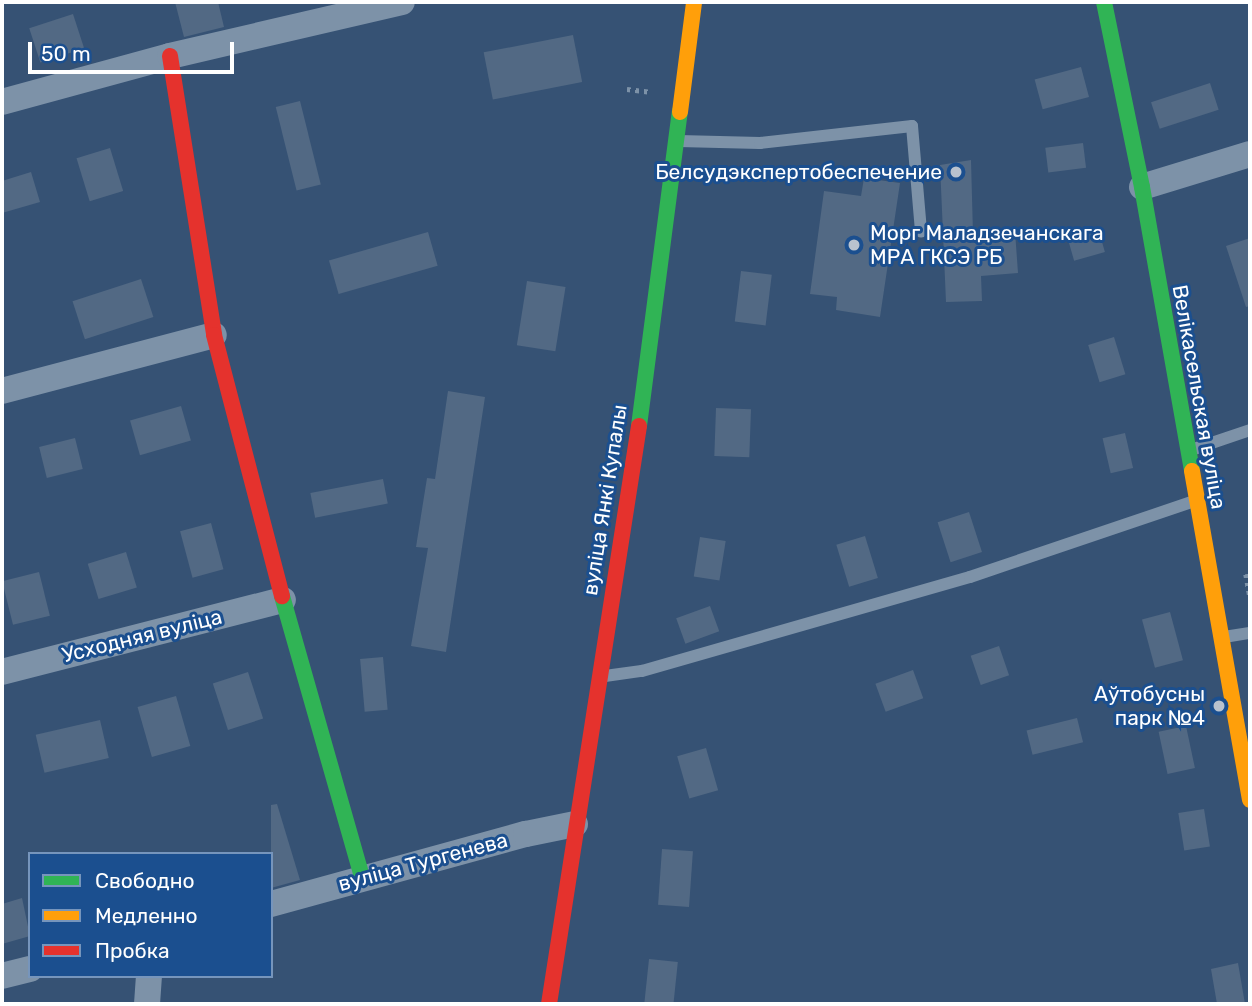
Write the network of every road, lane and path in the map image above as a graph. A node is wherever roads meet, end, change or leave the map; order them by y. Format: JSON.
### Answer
{"nodes":[{"id":1,"x":401,"y":2,"type":"edge"},
{"id":2,"x":694,"y":2,"type":"edge"},
{"id":3,"x":1104,"y":2,"type":"edge"},
{"id":4,"x":170,"y":57,"type":"junction"},
{"id":5,"x":2,"y":102,"type":"edge"},
{"id":6,"x":676,"y":141,"type":"junction"},
{"id":7,"x":1250,"y":154,"type":"edge"},
{"id":8,"x":1142,"y":187,"type":"junction"},
{"id":9,"x":921,"y":232,"type":"dead end"},
{"id":10,"x":214,"y":335,"type":"junction"},
{"id":11,"x":2,"y":391,"type":"edge"},
{"id":12,"x":1250,"y":430,"type":"edge"},
{"id":13,"x":1187,"y":451,"type":"junction"},
{"id":14,"x":1195,"y":501,"type":"junction"},
{"id":15,"x":283,"y":600,"type":"junction"},
{"id":16,"x":1250,"y":633,"type":"edge"},
{"id":17,"x":1220,"y":637,"type":"junction"},
{"id":18,"x":2,"y":672,"type":"edge"},
{"id":19,"x":598,"y":677,"type":"junction"},
{"id":20,"x":1250,"y":800,"type":"edge"},
{"id":21,"x":575,"y":824,"type":"junction"},
{"id":22,"x":362,"y":877,"type":"junction"},
{"id":23,"x":273,"y":903,"type":"edge"},
{"id":24,"x":28,"y":970,"type":"edge"},
{"id":25,"x":2,"y":976,"type":"edge"},
{"id":26,"x":149,"y":978,"type":"edge"},
{"id":27,"x":147,"y":1004,"type":"edge"},
{"id":28,"x":548,"y":1004,"type":"edge"}],
"edges":[{"from":1,"to":4,"type":"street"},
{"from":2,"to":6,"type":"street","name":"вуліца Янкі Купалы"},
{"from":3,"to":8,"type":"street","name":"Велікасельская вуліца"},
{"from":4,"to":5,"type":"street"},
{"from":4,"to":10,"type":"street"},
{"from":6,"to":9,"type":"lane"},
{"from":6,"to":19,"type":"street","name":"вуліца Янкі Купалы"},
{"from":7,"to":8,"type":"street"},
{"from":8,"to":13,"type":"street","name":"Велікасельская вуліца"},
{"from":10,"to":11,"type":"street"},
{"from":10,"to":15,"type":"street"},
{"from":12,"to":13,"type":"lane"},
{"from":13,"to":14,"type":"street","name":"Велікасельская вуліца"},
{"from":14,"to":17,"type":"street","name":"Велікасельская вуліца"},
{"from":14,"to":19,"type":"lane"},
{"from":15,"to":18,"type":"street","name":"Усходняя вуліца"},
{"from":15,"to":22,"type":"street"},
{"from":16,"to":17,"type":"lane"},
{"from":17,"to":20,"type":"street","name":"Велікасельская вуліца"},
{"from":19,"to":21,"type":"street","name":"вуліца Янкі Купалы"},
{"from":21,"to":22,"type":"street","name":"вуліца Тургенева"},
{"from":21,"to":28,"type":"street","name":"вуліца Янкі Купалы"},
{"from":22,"to":23,"type":"street","name":"вуліца Тургенева"},
{"from":24,"to":25,"type":"street"},
{"from":26,"to":27,"type":"street"}]}
